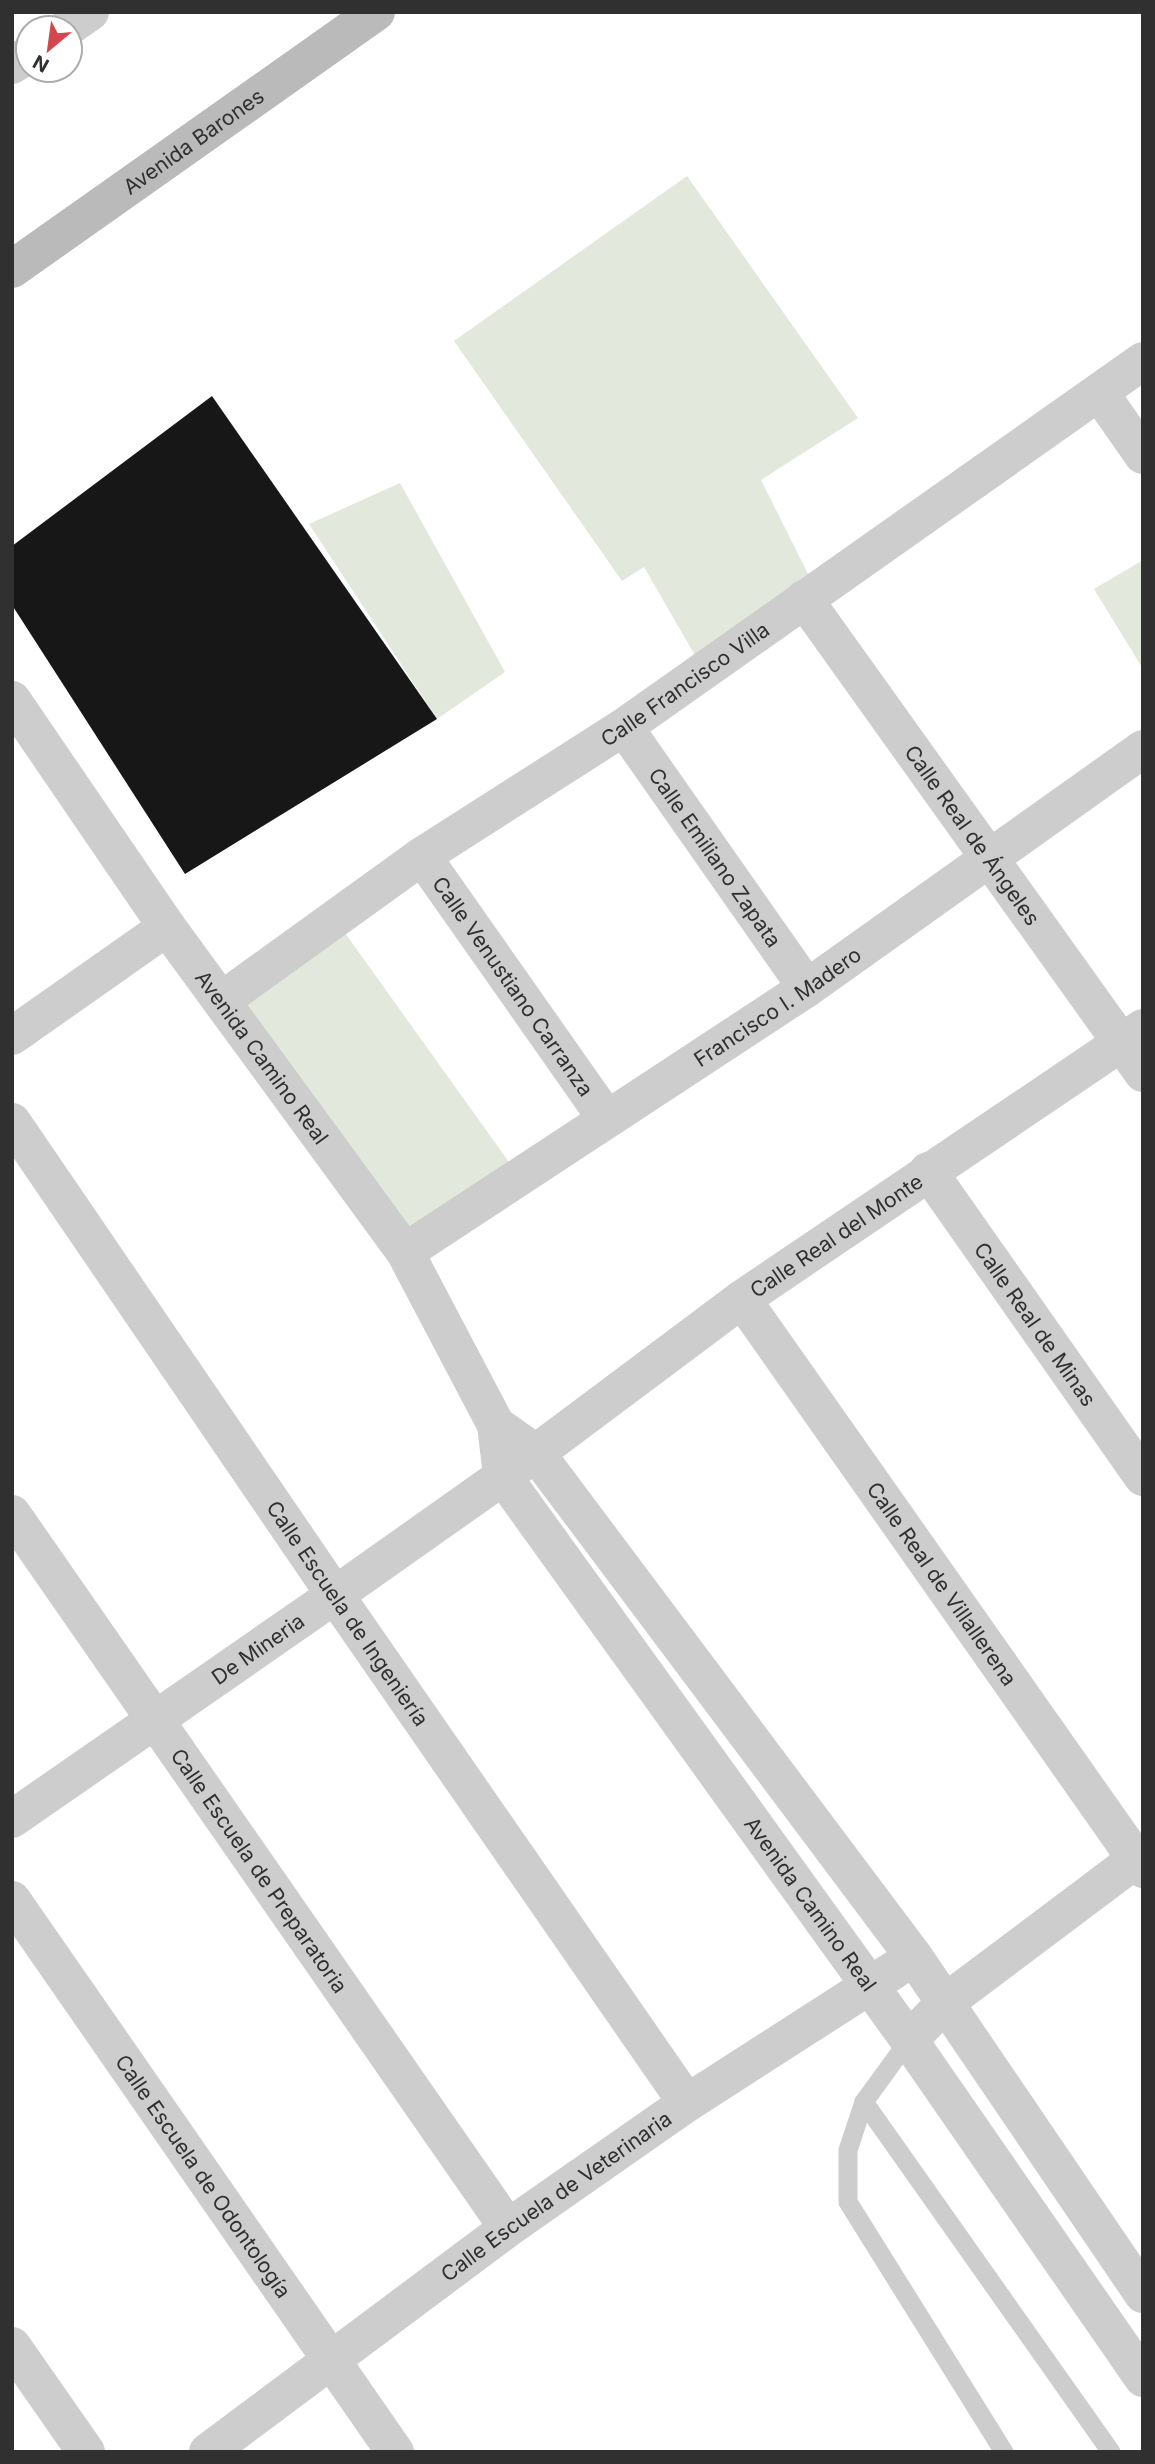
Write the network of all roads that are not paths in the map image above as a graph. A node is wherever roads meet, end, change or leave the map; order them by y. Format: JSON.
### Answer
{"nodes":[{"id":1,"x":376,"y":12,"type":"edge"},
{"id":2,"x":12,"y":269,"type":"edge"},
{"id":3,"x":1143,"y":361,"type":"edge"},
{"id":4,"x":1099,"y":392,"type":"junction"},
{"id":5,"x":1143,"y":455,"type":"edge"},
{"id":6,"x":804,"y":599,"type":"junction"},
{"id":7,"x":12,"y":700,"type":"edge"},
{"id":8,"x":624,"y":727,"type":"junction"},
{"id":9,"x":1143,"y":749,"type":"edge"},
{"id":10,"x":422,"y":856,"type":"junction"},
{"id":11,"x":990,"y":856,"type":"junction"},
{"id":12,"x":167,"y":927,"type":"junction"},
{"id":13,"x":807,"y":988,"type":"junction"},
{"id":14,"x":221,"y":1001,"type":"junction"},
{"id":15,"x":12,"y":1036,"type":"edge"},
{"id":16,"x":1136,"y":1048,"type":"edge"},
{"id":17,"x":606,"y":1118,"type":"junction"},
{"id":18,"x":12,"y":1122,"type":"edge"},
{"id":19,"x":928,"y":1171,"type":"junction"},
{"id":20,"x":405,"y":1252,"type":"junction"},
{"id":21,"x":742,"y":1299,"type":"junction"},
{"id":22,"x":496,"y":1425,"type":"junction"},
{"id":23,"x":536,"y":1452,"type":"junction"},
{"id":24,"x":502,"y":1475,"type":"junction"},
{"id":25,"x":1143,"y":1477,"type":"edge"},
{"id":26,"x":12,"y":1514,"type":"edge"},
{"id":27,"x":335,"y":1595,"type":"junction"},
{"id":28,"x":154,"y":1719,"type":"junction"},
{"id":29,"x":12,"y":1819,"type":"edge"},
{"id":30,"x":1140,"y":1861,"type":"edge"},
{"id":31,"x":12,"y":1900,"type":"edge"},
{"id":32,"x":914,"y":1957,"type":"junction"},
{"id":33,"x":870,"y":1985,"type":"junction"},
{"id":34,"x":946,"y":2002,"type":"junction"},
{"id":35,"x":909,"y":2040,"type":"junction"},
{"id":36,"x":864,"y":2102,"type":"junction"},
{"id":37,"x":687,"y":2103,"type":"junction"},
{"id":38,"x":508,"y":2228,"type":"junction"},
{"id":39,"x":1143,"y":2294,"type":"edge"},
{"id":40,"x":12,"y":2346,"type":"edge"},
{"id":41,"x":332,"y":2361,"type":"junction"},
{"id":42,"x":1143,"y":2378,"type":"edge"},
{"id":43,"x":86,"y":2452,"type":"edge"},
{"id":44,"x":208,"y":2452,"type":"edge"},
{"id":45,"x":395,"y":2452,"type":"edge"},
{"id":46,"x":1004,"y":2452,"type":"edge"},
{"id":47,"x":1111,"y":2452,"type":"edge"}],
"edges":[{"from":1,"to":2,"type":"main road","name":"Avenida Barones"},
{"from":3,"to":4,"type":"street","name":"Calle Francisco Villa"},
{"from":4,"to":5,"type":"street"},
{"from":4,"to":6,"type":"street","name":"Calle Francisco Villa"},
{"from":6,"to":8,"type":"street","name":"Calle Francisco Villa"},
{"from":6,"to":11,"type":"street","name":"Calle Real de Ángeles"},
{"from":7,"to":12,"type":"street","name":"Avenida Camino Real"},
{"from":8,"to":10,"type":"street","name":"Calle Francisco Villa"},
{"from":8,"to":13,"type":"street","name":"Calle Emiliano Zapata"},
{"from":9,"to":11,"type":"street","name":"Francisco I. Madero"},
{"from":10,"to":14,"type":"street","name":"Calle Francisco Villa"},
{"from":10,"to":17,"type":"street","name":"Calle Venustiano Carranza"},
{"from":11,"to":13,"type":"street","name":"Francisco I. Madero"},
{"from":11,"to":16,"type":"street","name":"Calle Real de Ángeles"},
{"from":12,"to":14,"type":"street","name":"Avenida Camino Real"},
{"from":12,"to":15,"type":"street"},
{"from":13,"to":17,"type":"street","name":"Francisco I. Madero"},
{"from":14,"to":20,"type":"street","name":"Avenida Camino Real"},
{"from":16,"to":19,"type":"street","name":"Calle Real del Monte"},
{"from":17,"to":20,"type":"street","name":"Francisco I. Madero"},
{"from":18,"to":27,"type":"street","name":"Calle Escuela de Ingeniería"},
{"from":19,"to":21,"type":"street","name":"Calle Real del Monte"},
{"from":19,"to":25,"type":"street","name":"Calle Real de Minas"},
{"from":20,"to":22,"type":"street","name":"Avenida Camino Real"},
{"from":21,"to":23,"type":"street","name":"Calle Real del Monte"},
{"from":21,"to":30,"type":"street","name":"Calle Real de Villallerena"},
{"from":22,"to":23,"type":"street","name":"Avenida Camino Real"},
{"from":22,"to":24,"type":"street","name":"Avenida Camino Real"},
{"from":23,"to":24,"type":"street","name":"De Mineria"},
{"from":23,"to":32,"type":"street","name":"Avenida Camino Real"},
{"from":24,"to":27,"type":"street","name":"De Mineria"},
{"from":24,"to":33,"type":"street","name":"Avenida Camino Real"},
{"from":26,"to":28,"type":"street","name":"Calle Escuela de Preparatoria"},
{"from":27,"to":28,"type":"street","name":"De Mineria"},
{"from":27,"to":37,"type":"street","name":"Calle Escuela de Ingeniería"},
{"from":28,"to":29,"type":"street","name":"De Mineria"},
{"from":28,"to":38,"type":"street","name":"Calle Escuela de Preparatoria"},
{"from":30,"to":34,"type":"street"},
{"from":31,"to":41,"type":"street","name":"Calle Escuela de Odontología"},
{"from":32,"to":33,"type":"street","name":"Calle Escuela de Veterinaria"},
{"from":32,"to":34,"type":"street","name":"Avenida Camino Real"},
{"from":33,"to":35,"type":"street","name":"Avenida Camino Real"},
{"from":33,"to":37,"type":"street","name":"Calle Escuela de Veterinaria"},
{"from":34,"to":35,"type":"street"},
{"from":34,"to":39,"type":"street","name":"Avenida Camino Real"},
{"from":35,"to":36,"type":"lane"},
{"from":35,"to":42,"type":"street","name":"Avenida Camino Real"},
{"from":36,"to":46,"type":"lane"},
{"from":36,"to":47,"type":"lane"},
{"from":37,"to":38,"type":"street","name":"Calle Escuela de Veterinaria"},
{"from":38,"to":41,"type":"street","name":"Calle Escuela de Veterinaria"},
{"from":40,"to":43,"type":"street"},
{"from":41,"to":44,"type":"street","name":"Calle Escuela de Veterinaria"},
{"from":41,"to":45,"type":"street","name":"Calle Escuela de Odontología"}]}
